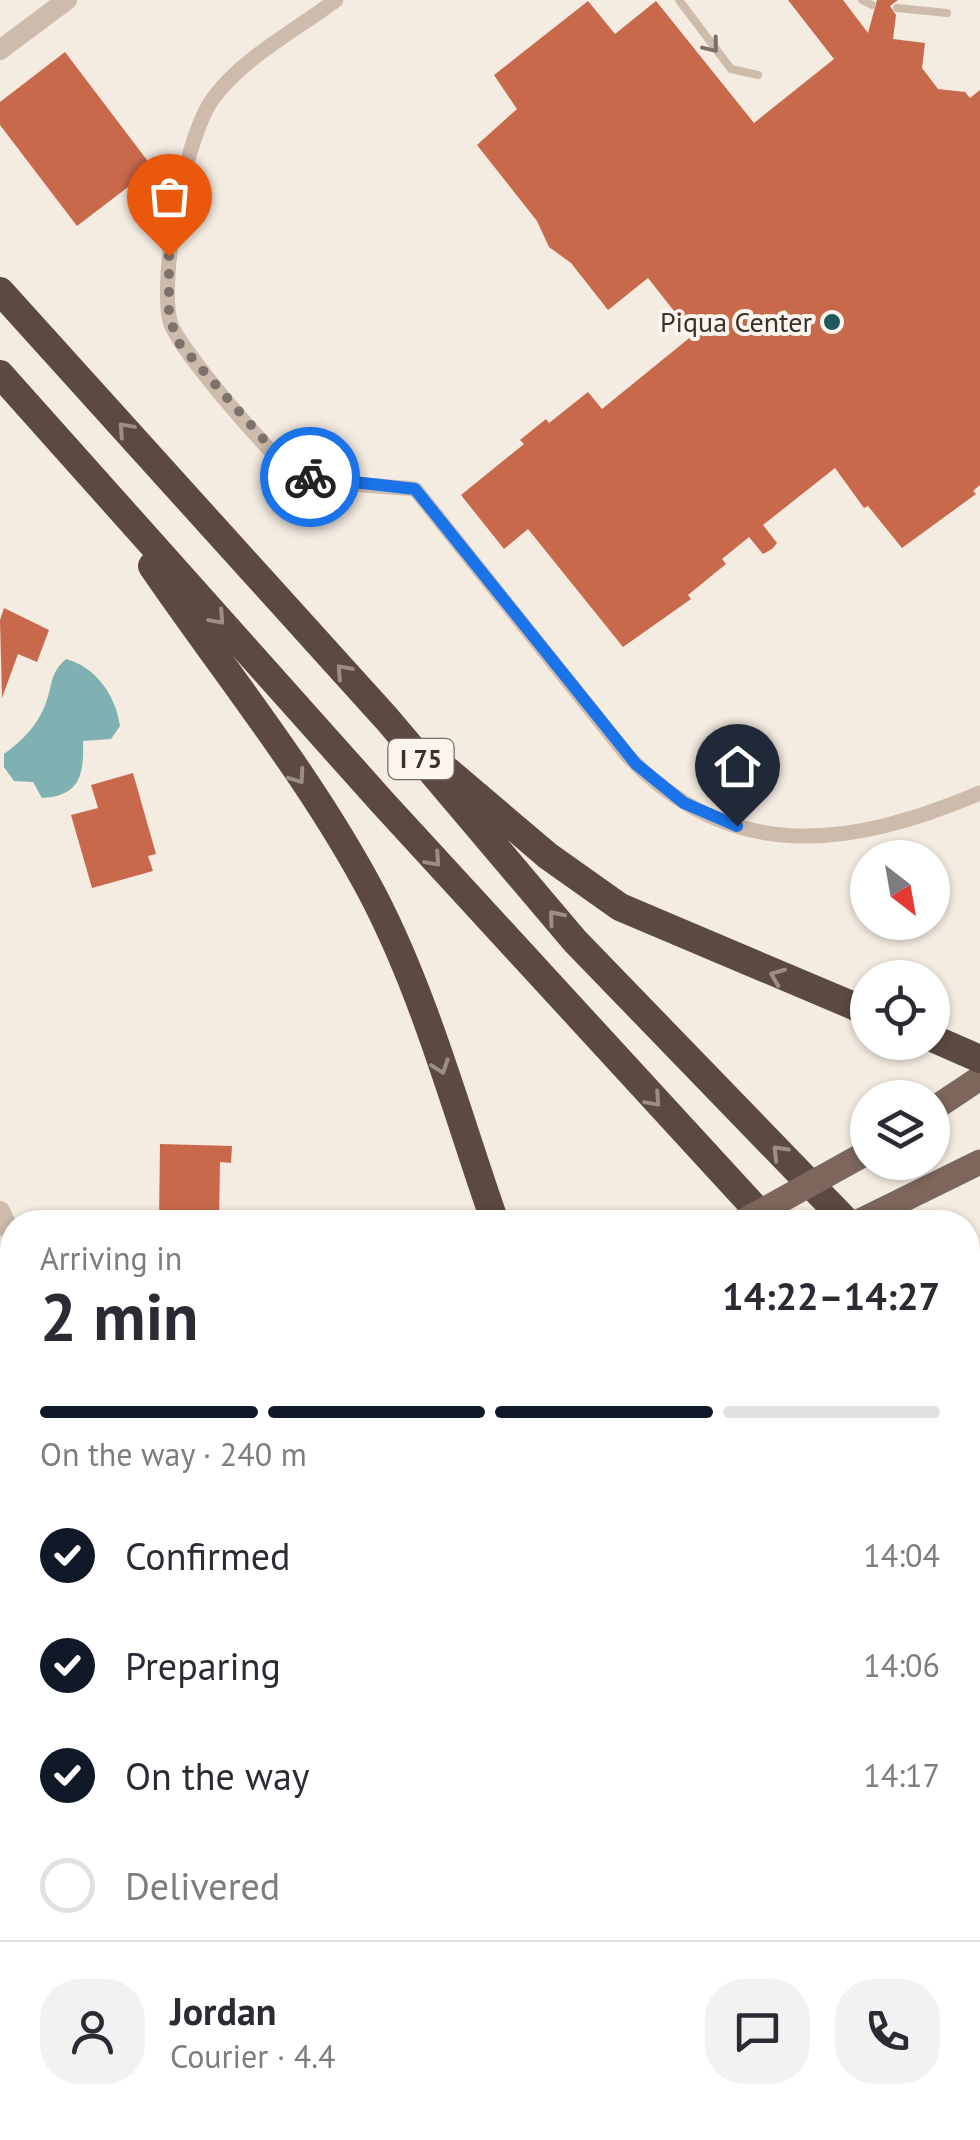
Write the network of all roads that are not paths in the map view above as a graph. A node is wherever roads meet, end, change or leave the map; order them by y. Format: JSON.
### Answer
{"nodes":[{"id":1,"x":66,"y":0,"type":"edge"},
{"id":2,"x":336,"y":0,"type":"edge"},
{"id":3,"x":679,"y":0,"type":"edge"},
{"id":4,"x":862,"y":0,"type":"edge"},
{"id":5,"x":872,"y":5,"type":"dead end"},
{"id":6,"x":896,"y":8,"type":"dead end"},
{"id":7,"x":947,"y":13,"type":"dead end"},
{"id":8,"x":0,"y":50,"type":"edge"},
{"id":9,"x":758,"y":75,"type":"dead end"},
{"id":10,"x":0,"y":291,"type":"edge"},
{"id":11,"x":0,"y":374,"type":"edge"},
{"id":12,"x":83,"y":466,"type":"junction"},
{"id":13,"x":387,"y":720,"type":"junction"},
{"id":14,"x":980,"y":793,"type":"edge"},
{"id":15,"x":850,"y":1004,"type":"edge"},
{"id":16,"x":950,"y":1046,"type":"edge"},
{"id":17,"x":980,"y":1059,"type":"edge"},
{"id":18,"x":980,"y":1078,"type":"edge"},
{"id":19,"x":950,"y":1098,"type":"edge"},
{"id":20,"x":850,"y":1162,"type":"edge"},
{"id":21,"x":980,"y":1162,"type":"edge"},
{"id":22,"x":491,"y":1210,"type":"edge"},
{"id":23,"x":757,"y":1210,"type":"edge"},
{"id":24,"x":764,"y":1210,"type":"edge"},
{"id":25,"x":834,"y":1210,"type":"edge"},
{"id":26,"x":883,"y":1210,"type":"edge"}],
"edges":[{"from":1,"to":8,"type":"street"},
{"from":2,"to":14,"type":"street"},
{"from":3,"to":9,"type":"lane","one_way":true},
{"from":4,"to":5,"type":"lane"},
{"from":6,"to":7,"type":"lane"},
{"from":13,"to":10,"type":"highway","number":"I 75","one_way":true},
{"from":11,"to":12,"type":"highway","number":"I 75"},
{"from":12,"to":22,"type":"highway","one_way":true},
{"from":12,"to":23,"type":"highway","number":"I 75","one_way":true},
{"from":15,"to":13,"type":"highway","one_way":true},
{"from":25,"to":13,"type":"highway","number":"I 75","one_way":true},
{"from":16,"to":17,"type":"highway"},
{"from":18,"to":19,"type":"main road"},
{"from":20,"to":24,"type":"main road","bridge":true},
{"from":21,"to":26,"type":"main road"}]}
